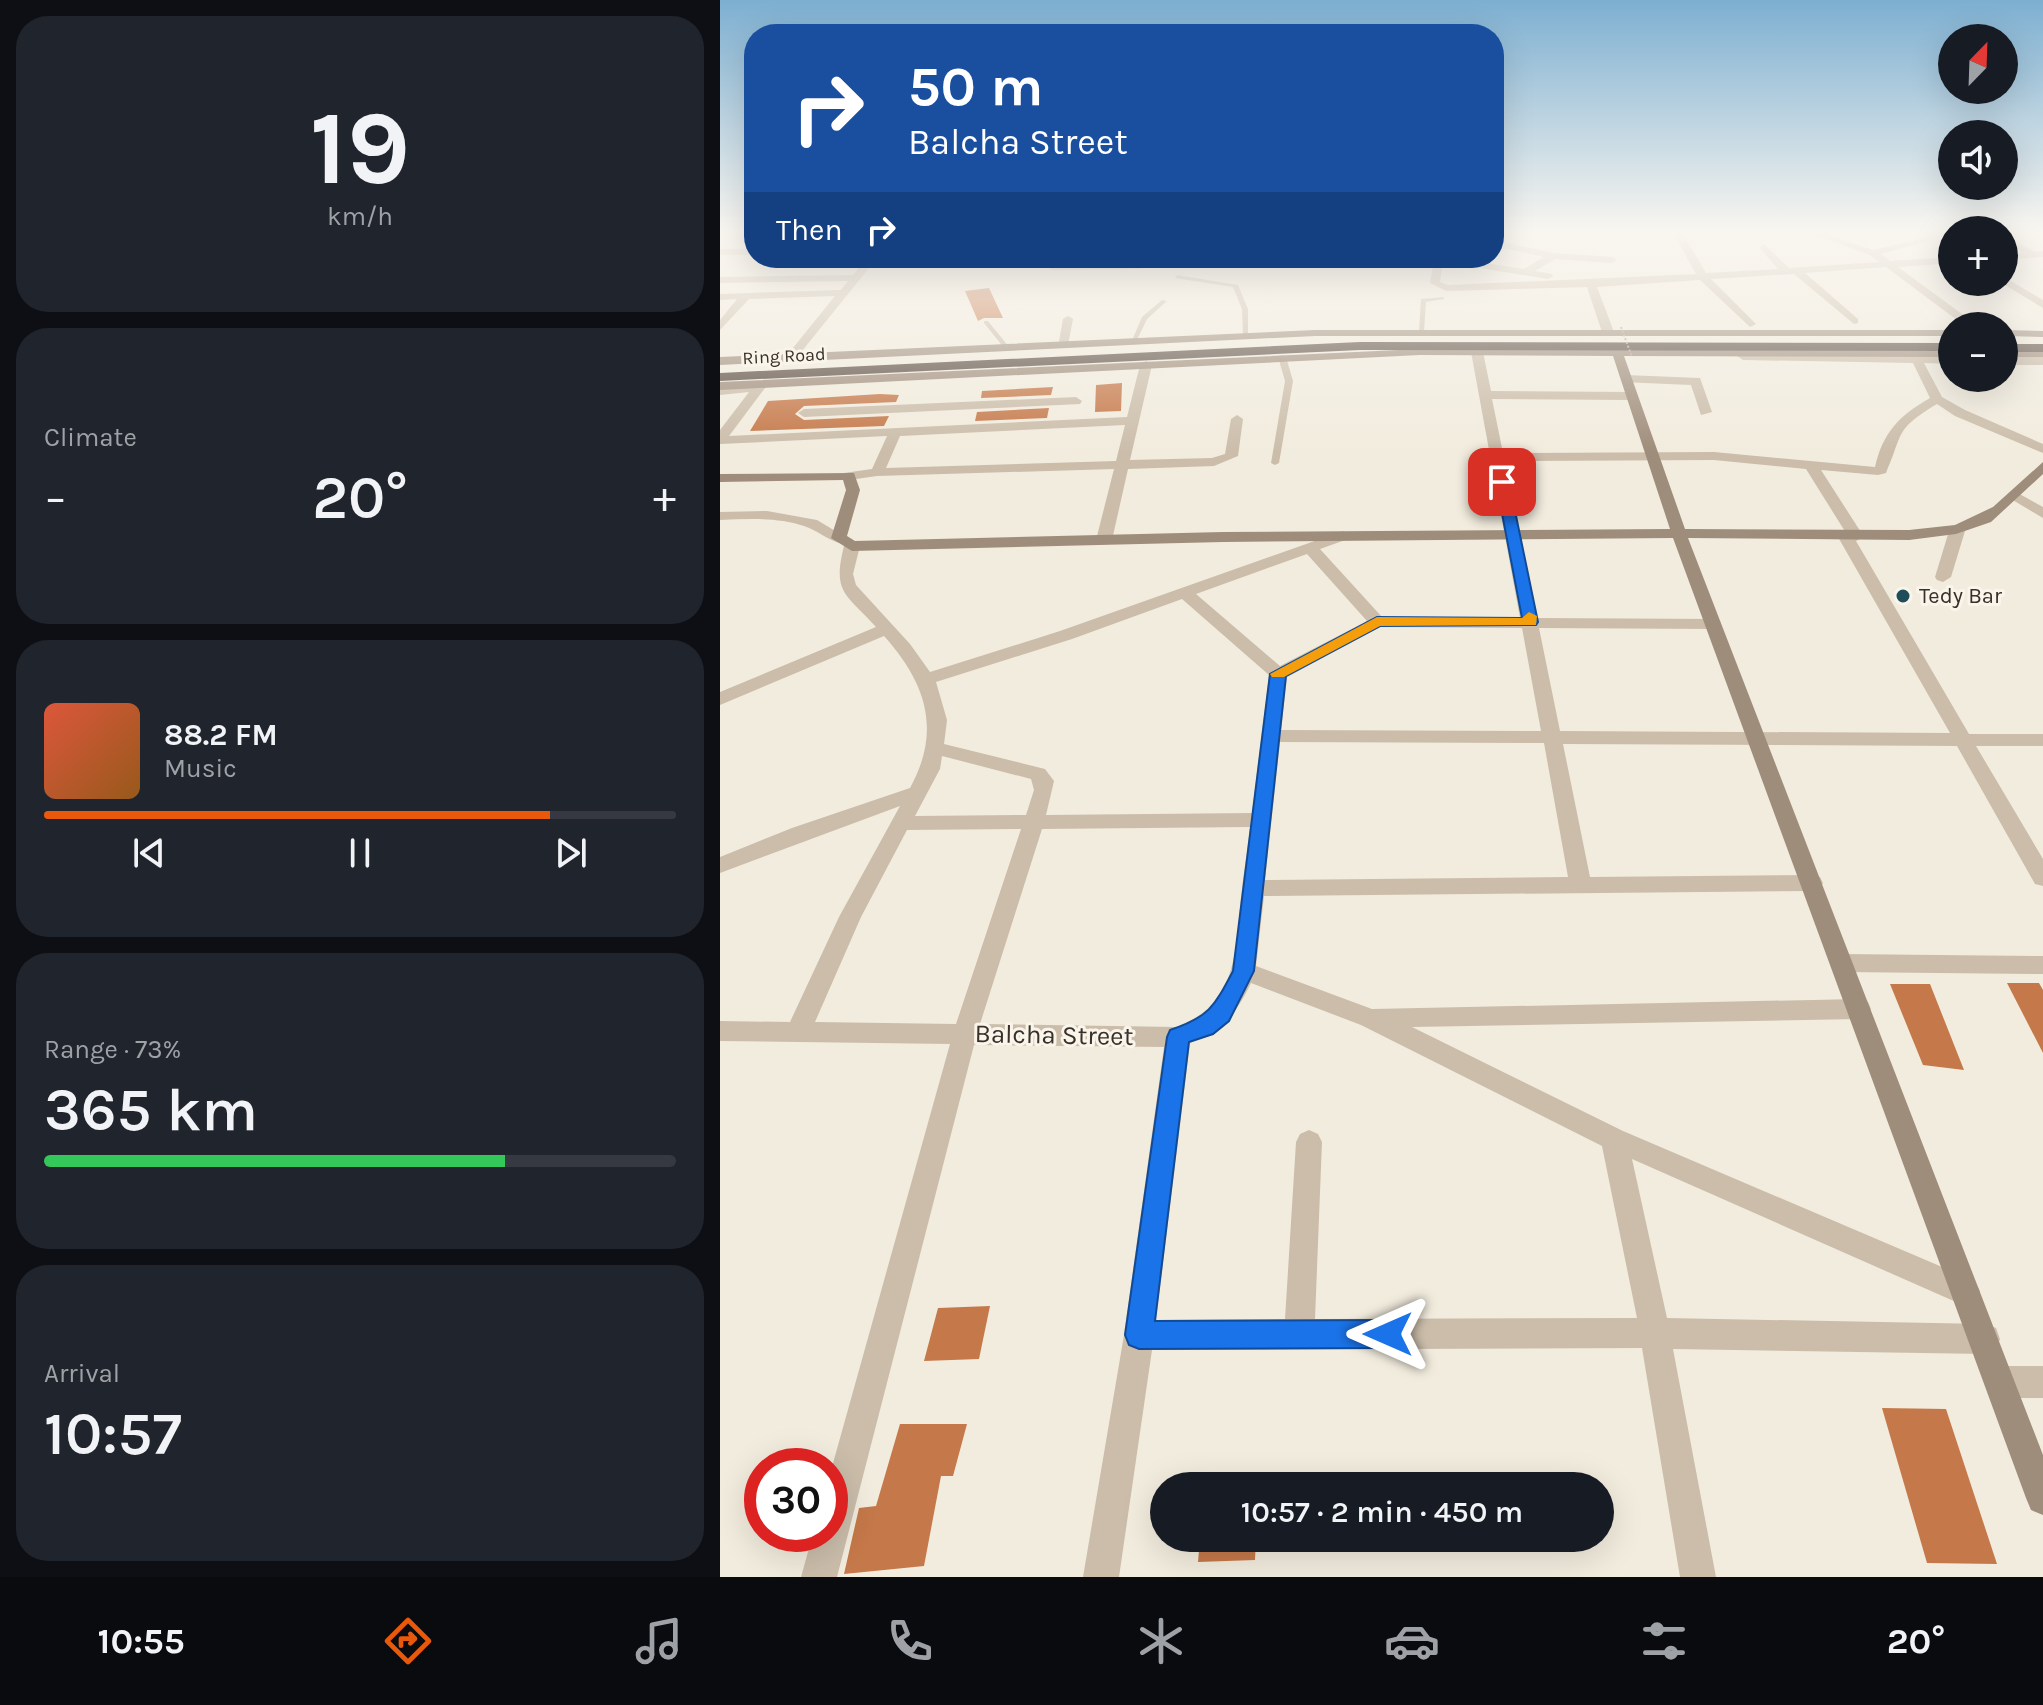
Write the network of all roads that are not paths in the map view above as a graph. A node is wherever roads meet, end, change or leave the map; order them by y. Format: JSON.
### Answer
{"nodes":[{"id":1,"x":738,"y":306,"type":"edge"},
{"id":2,"x":831,"y":306,"type":"edge"},
{"id":3,"x":1159,"y":306,"type":"edge"},
{"id":4,"x":1244,"y":306,"type":"edge"},
{"id":5,"x":1423,"y":306,"type":"edge"},
{"id":6,"x":1599,"y":306,"type":"edge"},
{"id":7,"x":1732,"y":306,"type":"edge"},
{"id":8,"x":1835,"y":306,"type":"edge"},
{"id":9,"x":1068,"y":319,"type":"dead end"},
{"id":10,"x":1854,"y":321,"type":"dead end"},
{"id":11,"x":986,"y":322,"type":"dead end"},
{"id":12,"x":1750,"y":324,"type":"dead end"},
{"id":13,"x":720,"y":327,"type":"edge"},
{"id":14,"x":1421,"y":331,"type":"junction"},
{"id":15,"x":1608,"y":332,"type":"junction"},
{"id":16,"x":1246,"y":336,"type":"junction"},
{"id":17,"x":1938,"y":336,"type":"edge"},
{"id":18,"x":1938,"y":336,"type":"edge"},
{"id":19,"x":2018,"y":336,"type":"edge"},
{"id":20,"x":2043,"y":337,"type":"edge"},
{"id":21,"x":1133,"y":342,"type":"junction"},
{"id":22,"x":1778,"y":342,"type":"junction"},
{"id":23,"x":1062,"y":345,"type":"junction"},
{"id":24,"x":1938,"y":347,"type":"edge"},
{"id":25,"x":1007,"y":348,"type":"junction"},
{"id":26,"x":2018,"y":348,"type":"edge"},
{"id":27,"x":2043,"y":348,"type":"edge"},
{"id":28,"x":1477,"y":352,"type":"junction"},
{"id":29,"x":1617,"y":352,"type":"junction"},
{"id":30,"x":1684,"y":352,"type":"junction"},
{"id":31,"x":1938,"y":354,"type":"edge"},
{"id":32,"x":2018,"y":354,"type":"edge"},
{"id":33,"x":2043,"y":354,"type":"edge"},
{"id":34,"x":1282,"y":357,"type":"junction"},
{"id":35,"x":790,"y":359,"type":"junction"},
{"id":36,"x":1917,"y":360,"type":"junction"},
{"id":37,"x":1938,"y":360,"type":"edge"},
{"id":38,"x":720,"y":361,"type":"edge"},
{"id":39,"x":2018,"y":361,"type":"edge"},
{"id":40,"x":2043,"y":361,"type":"edge"},
{"id":41,"x":1146,"y":365,"type":"junction"},
{"id":42,"x":720,"y":369,"type":"edge"},
{"id":43,"x":720,"y":377,"type":"edge"},
{"id":44,"x":1626,"y":379,"type":"junction"},
{"id":45,"x":760,"y":386,"type":"junction"},
{"id":46,"x":720,"y":388,"type":"edge"},
{"id":47,"x":1485,"y":395,"type":"junction"},
{"id":48,"x":1631,"y":396,"type":"junction"},
{"id":49,"x":1937,"y":399,"type":"junction"},
{"id":50,"x":1076,"y":401,"type":"dead end"},
{"id":51,"x":967,"y":407,"type":"junction"},
{"id":52,"x":1706,"y":412,"type":"dead end"},
{"id":53,"x":804,"y":413,"type":"dead end"},
{"id":54,"x":1237,"y":419,"type":"dead end"},
{"id":55,"x":1132,"y":421,"type":"junction"},
{"id":56,"x":962,"y":429,"type":"junction"},
{"id":57,"x":895,"y":433,"type":"junction"},
{"id":58,"x":720,"y":440,"type":"edge"},
{"id":59,"x":2043,"y":449,"type":"edge"},
{"id":60,"x":1497,"y":457,"type":"junction"},
{"id":61,"x":1653,"y":457,"type":"junction"},
{"id":62,"x":1275,"y":463,"type":"dead end"},
{"id":63,"x":1121,"y":464,"type":"junction"},
{"id":64,"x":1810,"y":464,"type":"junction"},
{"id":65,"x":2043,"y":466,"type":"edge"},
{"id":66,"x":877,"y":472,"type":"junction"},
{"id":67,"x":849,"y":476,"type":"junction"},
{"id":68,"x":720,"y":478,"type":"edge"},
{"id":69,"x":2016,"y":496,"type":"junction"},
{"id":70,"x":2043,"y":514,"type":"edge"},
{"id":71,"x":720,"y":516,"type":"edge"},
{"id":72,"x":1957,"y":531,"type":"junction"},
{"id":73,"x":1512,"y":533,"type":"junction"},
{"id":74,"x":1679,"y":534,"type":"junction"},
{"id":75,"x":1343,"y":536,"type":"junction"},
{"id":76,"x":1851,"y":537,"type":"junction"},
{"id":77,"x":1104,"y":540,"type":"junction"},
{"id":78,"x":845,"y":542,"type":"junction"},
{"id":79,"x":1310,"y":548,"type":"junction"},
{"id":80,"x":1943,"y":577,"type":"dead end"},
{"id":81,"x":1185,"y":593,"type":"junction"},
{"id":82,"x":1377,"y":622,"type":"junction"},
{"id":83,"x":1530,"y":622,"type":"junction"},
{"id":84,"x":1713,"y":624,"type":"junction"},
{"id":85,"x":887,"y":629,"type":"junction"},
{"id":86,"x":1278,"y":674,"type":"junction"},
{"id":87,"x":926,"y":679,"type":"junction"},
{"id":88,"x":720,"y":699,"type":"edge"},
{"id":89,"x":1269,"y":736,"type":"junction"},
{"id":90,"x":1553,"y":739,"type":"junction"},
{"id":91,"x":1757,"y":739,"type":"junction"},
{"id":92,"x":1963,"y":740,"type":"junction"},
{"id":93,"x":2043,"y":740,"type":"edge"},
{"id":94,"x":934,"y":748,"type":"junction"},
{"id":95,"x":919,"y":792,"type":"junction"},
{"id":96,"x":1260,"y":820,"type":"junction"},
{"id":97,"x":1034,"y":821,"type":"junction"},
{"id":98,"x":902,"y":823,"type":"junction"},
{"id":99,"x":720,"y":865,"type":"edge"},
{"id":100,"x":2043,"y":878,"type":"edge"},
{"id":101,"x":1812,"y":883,"type":"junction"},
{"id":102,"x":1581,"y":886,"type":"junction"},
{"id":103,"x":1252,"y":888,"type":"junction"},
{"id":104,"x":1842,"y":963,"type":"junction"},
{"id":105,"x":2043,"y":965,"type":"edge"},
{"id":106,"x":1244,"y":971,"type":"junction"},
{"id":107,"x":1859,"y":1009,"type":"junction"},
{"id":108,"x":1370,"y":1018,"type":"junction"},
{"id":109,"x":799,"y":1030,"type":"junction"},
{"id":110,"x":720,"y":1031,"type":"edge"},
{"id":111,"x":965,"y":1033,"type":"junction"},
{"id":112,"x":1178,"y":1037,"type":"junction"},
{"id":113,"x":1614,"y":1139,"type":"junction"},
{"id":114,"x":1309,"y":1142,"type":"dead end"},
{"id":115,"x":1965,"y":1291,"type":"junction"},
{"id":116,"x":1655,"y":1333,"type":"junction"},
{"id":117,"x":1139,"y":1335,"type":"junction"},
{"id":118,"x":1299,"y":1335,"type":"junction"},
{"id":119,"x":1985,"y":1339,"type":"junction"},
{"id":120,"x":2001,"y":1382,"type":"junction"},
{"id":121,"x":2043,"y":1382,"type":"edge"},
{"id":122,"x":2043,"y":1498,"type":"edge"},
{"id":123,"x":819,"y":1577,"type":"edge"},
{"id":124,"x":1101,"y":1577,"type":"edge"},
{"id":125,"x":1698,"y":1577,"type":"edge"}],
"edges":[{"from":1,"to":13,"type":"street"},
{"from":2,"to":35,"type":"street"},
{"from":3,"to":21,"type":"lane"},
{"from":4,"to":16,"type":"lane"},
{"from":5,"to":14,"type":"lane"},
{"from":6,"to":15,"type":"street"},
{"from":7,"to":12,"type":"street"},
{"from":8,"to":10,"type":"street"},
{"from":9,"to":23,"type":"street"},
{"from":11,"to":25,"type":"lane"},
{"from":14,"to":15,"type":"street"},
{"from":14,"to":16,"type":"street"},
{"from":15,"to":17,"type":"street"},
{"from":16,"to":21,"type":"street"},
{"from":18,"to":22,"type":"highway","name":"Ring Road"},
{"from":19,"to":20,"type":"highway"},
{"from":21,"to":23,"type":"street"},
{"from":22,"to":24,"type":"highway","name":"Ring Road"},
{"from":22,"to":42,"type":"highway","name":"Ring Road"},
{"from":22,"to":43,"type":"highway","name":"Ring Road"},
{"from":23,"to":25,"type":"street"},
{"from":25,"to":35,"type":"street"},
{"from":26,"to":27,"type":"highway"},
{"from":28,"to":29,"type":"street"},
{"from":28,"to":34,"type":"street"},
{"from":28,"to":47,"type":"street"},
{"from":29,"to":30,"type":"street"},
{"from":29,"to":44,"type":"street"},
{"from":30,"to":31,"type":"street"},
{"from":30,"to":36,"type":"street"},
{"from":32,"to":33,"type":"street"},
{"from":34,"to":41,"type":"street"},
{"from":34,"to":62,"type":"lane"},
{"from":35,"to":38,"type":"street"},
{"from":36,"to":37,"type":"street"},
{"from":36,"to":49,"type":"street"},
{"from":39,"to":40,"type":"street"},
{"from":41,"to":45,"type":"street"},
{"from":41,"to":55,"type":"street"},
{"from":44,"to":48,"type":"street"},
{"from":44,"to":52,"type":"street"},
{"from":45,"to":46,"type":"street"},
{"from":45,"to":58,"type":"street"},
{"from":47,"to":48,"type":"street"},
{"from":47,"to":60,"type":"street"},
{"from":48,"to":61,"type":"street"},
{"from":49,"to":59,"type":"street"},
{"from":49,"to":64,"type":"street"},
{"from":50,"to":51,"type":"street"},
{"from":51,"to":53,"type":"street"},
{"from":51,"to":56,"type":"street"},
{"from":54,"to":63,"type":"street"},
{"from":55,"to":56,"type":"street"},
{"from":55,"to":63,"type":"street"},
{"from":56,"to":57,"type":"street"},
{"from":57,"to":58,"type":"street"},
{"from":57,"to":66,"type":"street"},
{"from":60,"to":61,"type":"street"},
{"from":60,"to":73,"type":"street"},
{"from":61,"to":64,"type":"street"},
{"from":61,"to":74,"type":"street"},
{"from":63,"to":66,"type":"street"},
{"from":63,"to":77,"type":"street"},
{"from":64,"to":76,"type":"street"},
{"from":65,"to":69,"type":"street"},
{"from":66,"to":67,"type":"street"},
{"from":67,"to":68,"type":"street"},
{"from":67,"to":78,"type":"street"},
{"from":69,"to":70,"type":"street"},
{"from":69,"to":72,"type":"street"},
{"from":71,"to":78,"type":"street"},
{"from":72,"to":76,"type":"street"},
{"from":72,"to":80,"type":"street"},
{"from":73,"to":74,"type":"street"},
{"from":73,"to":75,"type":"street"},
{"from":73,"to":83,"type":"street"},
{"from":74,"to":76,"type":"street"},
{"from":74,"to":84,"type":"street"},
{"from":75,"to":77,"type":"street"},
{"from":75,"to":79,"type":"street"},
{"from":76,"to":92,"type":"street"},
{"from":77,"to":78,"type":"street"},
{"from":78,"to":85,"type":"street"},
{"from":79,"to":81,"type":"street"},
{"from":79,"to":82,"type":"street"},
{"from":81,"to":86,"type":"street"},
{"from":81,"to":87,"type":"street"},
{"from":82,"to":83,"type":"street"},
{"from":82,"to":86,"type":"street"},
{"from":83,"to":84,"type":"street"},
{"from":83,"to":90,"type":"street"},
{"from":84,"to":91,"type":"street"},
{"from":85,"to":87,"type":"street"},
{"from":85,"to":88,"type":"street"},
{"from":86,"to":89,"type":"street"},
{"from":87,"to":94,"type":"street"},
{"from":89,"to":90,"type":"street"},
{"from":89,"to":96,"type":"street"},
{"from":90,"to":91,"type":"street"},
{"from":90,"to":102,"type":"street"},
{"from":91,"to":92,"type":"street"},
{"from":91,"to":101,"type":"street"},
{"from":92,"to":93,"type":"street"},
{"from":92,"to":100,"type":"street"},
{"from":94,"to":95,"type":"street"},
{"from":94,"to":97,"type":"street"},
{"from":95,"to":98,"type":"street"},
{"from":95,"to":99,"type":"street"},
{"from":96,"to":97,"type":"street"},
{"from":96,"to":103,"type":"street"},
{"from":97,"to":98,"type":"street"},
{"from":97,"to":111,"type":"street"},
{"from":98,"to":109,"type":"street"},
{"from":101,"to":102,"type":"street"},
{"from":101,"to":104,"type":"street"},
{"from":102,"to":103,"type":"street"},
{"from":103,"to":106,"type":"street"},
{"from":104,"to":105,"type":"street"},
{"from":104,"to":107,"type":"street"},
{"from":106,"to":108,"type":"street"},
{"from":106,"to":112,"type":"street"},
{"from":107,"to":108,"type":"street"},
{"from":107,"to":115,"type":"street"},
{"from":108,"to":113,"type":"street"},
{"from":109,"to":110,"type":"street","name":"Balcha Street"},
{"from":109,"to":111,"type":"street","name":"Balcha Street"},
{"from":111,"to":112,"type":"street","name":"Balcha Street"},
{"from":111,"to":123,"type":"street"},
{"from":112,"to":117,"type":"street"},
{"from":113,"to":115,"type":"street"},
{"from":113,"to":116,"type":"street"},
{"from":114,"to":118,"type":"street"},
{"from":115,"to":119,"type":"street"},
{"from":116,"to":118,"type":"street"},
{"from":116,"to":119,"type":"street"},
{"from":116,"to":125,"type":"street"},
{"from":117,"to":118,"type":"street"},
{"from":117,"to":124,"type":"street"},
{"from":119,"to":120,"type":"street"},
{"from":120,"to":121,"type":"street"},
{"from":120,"to":122,"type":"street"}]}
